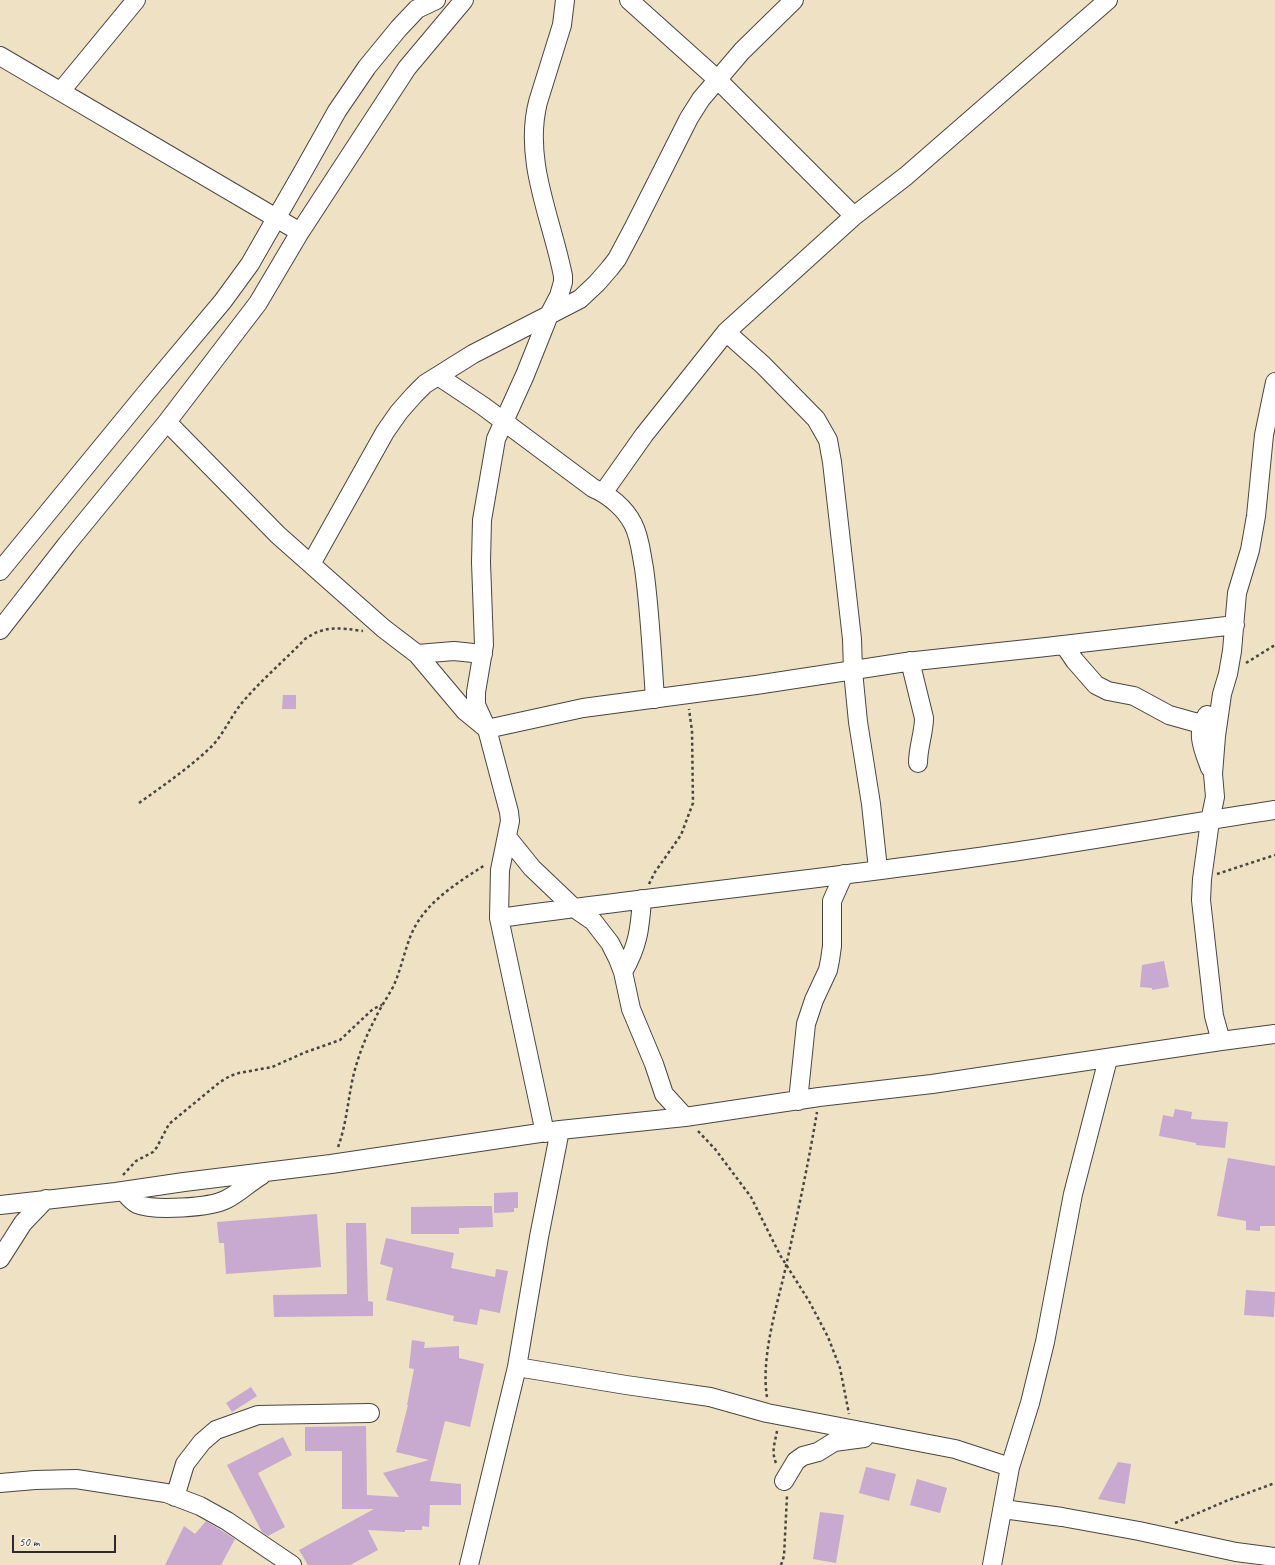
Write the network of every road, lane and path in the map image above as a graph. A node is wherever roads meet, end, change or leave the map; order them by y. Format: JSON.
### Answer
{"nodes":[{"id":1,"x":136,"y":0,"type":"edge"},
{"id":2,"x":436,"y":0,"type":"edge"},
{"id":3,"x":464,"y":0,"type":"edge"},
{"id":4,"x":565,"y":0,"type":"edge"},
{"id":5,"x":629,"y":0,"type":"edge"},
{"id":6,"x":794,"y":0,"type":"edge"},
{"id":7,"x":1108,"y":0,"type":"edge"},
{"id":8,"x":0,"y":56,"type":"edge"},
{"id":9,"x":718,"y":80,"type":"junction"},
{"id":10,"x":61,"y":91,"type":"junction"},
{"id":11,"x":854,"y":216,"type":"junction"},
{"id":12,"x":277,"y":217,"type":"junction"},
{"id":13,"x":300,"y":232,"type":"junction"},
{"id":14,"x":549,"y":315,"type":"junction"},
{"id":15,"x":726,"y":332,"type":"junction"},
{"id":16,"x":438,"y":376,"type":"junction"},
{"id":17,"x":1275,"y":382,"type":"edge"},
{"id":18,"x":167,"y":422,"type":"junction"},
{"id":19,"x":505,"y":422,"type":"junction"},
{"id":20,"x":603,"y":493,"type":"junction"},
{"id":21,"x":311,"y":564,"type":"junction"},
{"id":22,"x":0,"y":572,"type":"edge"},
{"id":23,"x":1234,"y":625,"type":"junction"},
{"id":24,"x":0,"y":630,"type":"edge"},
{"id":25,"x":366,"y":631,"type":"dead end"},
{"id":26,"x":1064,"y":645,"type":"junction"},
{"id":27,"x":1275,"y":645,"type":"edge"},
{"id":28,"x":417,"y":654,"type":"junction"},
{"id":29,"x":483,"y":654,"type":"junction"},
{"id":30,"x":910,"y":661,"type":"junction"},
{"id":31,"x":853,"y":671,"type":"junction"},
{"id":32,"x":1228,"y":674,"type":"junction"},
{"id":33,"x":1222,"y":694,"type":"junction"},
{"id":34,"x":687,"y":695,"type":"junction"},
{"id":35,"x":655,"y":699,"type":"junction"},
{"id":36,"x":1201,"y":724,"type":"junction"},
{"id":37,"x":487,"y":729,"type":"junction"},
{"id":38,"x":918,"y":763,"type":"dead end"},
{"id":39,"x":1213,"y":774,"type":"junction"},
{"id":40,"x":139,"y":803,"type":"dead end"},
{"id":41,"x":1275,"y":810,"type":"edge"},
{"id":42,"x":1210,"y":821,"type":"junction"},
{"id":43,"x":506,"y":844,"type":"junction"},
{"id":44,"x":1275,"y":855,"type":"edge"},
{"id":45,"x":878,"y":869,"type":"junction"},
{"id":46,"x":844,"y":874,"type":"junction"},
{"id":47,"x":1202,"y":879,"type":"junction"},
{"id":48,"x":642,"y":900,"type":"junction"},
{"id":49,"x":574,"y":908,"type":"junction"},
{"id":50,"x":499,"y":918,"type":"junction"},
{"id":51,"x":623,"y":972,"type":"junction"},
{"id":52,"x":383,"y":1004,"type":"junction"},
{"id":53,"x":1275,"y":1034,"type":"edge"},
{"id":54,"x":1221,"y":1040,"type":"junction"},
{"id":55,"x":1108,"y":1058,"type":"junction"},
{"id":56,"x":819,"y":1097,"type":"junction"},
{"id":57,"x":798,"y":1101,"type":"junction"},
{"id":58,"x":685,"y":1117,"type":"junction"},
{"id":59,"x":553,"y":1132,"type":"junction"},
{"id":60,"x":331,"y":1164,"type":"junction"},
{"id":61,"x":265,"y":1173,"type":"junction"},
{"id":62,"x":120,"y":1192,"type":"junction"},
{"id":63,"x":46,"y":1199,"type":"junction"},
{"id":64,"x":0,"y":1205,"type":"edge"},
{"id":65,"x":0,"y":1259,"type":"edge"},
{"id":66,"x":786,"y":1264,"type":"junction"},
{"id":67,"x":517,"y":1367,"type":"junction"},
{"id":68,"x":370,"y":1413,"type":"dead end"},
{"id":69,"x":773,"y":1415,"type":"junction"},
{"id":70,"x":852,"y":1430,"type":"junction"},
{"id":71,"x":880,"y":1436,"type":"junction"},
{"id":72,"x":1010,"y":1467,"type":"junction"},
{"id":73,"x":784,"y":1481,"type":"dead end"},
{"id":74,"x":0,"y":1483,"type":"edge"},
{"id":75,"x":1275,"y":1483,"type":"edge"},
{"id":76,"x":175,"y":1497,"type":"junction"},
{"id":77,"x":1003,"y":1509,"type":"junction"},
{"id":78,"x":1174,"y":1523,"type":"dead end"},
{"id":79,"x":1275,"y":1557,"type":"edge"},
{"id":80,"x":991,"y":1560,"type":"edge"},
{"id":81,"x":292,"y":1565,"type":"edge"},
{"id":82,"x":469,"y":1565,"type":"edge"}],
"edges":[{"from":1,"to":10,"type":"street"},
{"from":2,"to":12,"type":"street"},
{"from":3,"to":13,"type":"street"},
{"from":4,"to":14,"type":"street"},
{"from":5,"to":9,"type":"street"},
{"from":6,"to":9,"type":"street"},
{"from":7,"to":11,"type":"street"},
{"from":8,"to":10,"type":"street"},
{"from":9,"to":11,"type":"street"},
{"from":9,"to":14,"type":"street"},
{"from":10,"to":12,"type":"street"},
{"from":11,"to":15,"type":"street"},
{"from":12,"to":13,"type":"street"},
{"from":12,"to":22,"type":"street"},
{"from":13,"to":18,"type":"street"},
{"from":14,"to":16,"type":"street"},
{"from":14,"to":19,"type":"street"},
{"from":15,"to":20,"type":"street"},
{"from":15,"to":31,"type":"street"},
{"from":16,"to":19,"type":"street"},
{"from":16,"to":21,"type":"street"},
{"from":17,"to":23,"type":"street"},
{"from":18,"to":21,"type":"street"},
{"from":18,"to":24,"type":"street"},
{"from":19,"to":20,"type":"street"},
{"from":19,"to":29,"type":"street"},
{"from":20,"to":35,"type":"street"},
{"from":21,"to":28,"type":"street"},
{"from":23,"to":26,"type":"street"},
{"from":23,"to":32,"type":"street"},
{"from":25,"to":40,"type":"path"},
{"from":26,"to":30,"type":"street"},
{"from":26,"to":36,"type":"street"},
{"from":27,"to":32,"type":"path"},
{"from":28,"to":29,"type":"street"},
{"from":28,"to":37,"type":"street"},
{"from":29,"to":37,"type":"street"},
{"from":30,"to":31,"type":"street"},
{"from":30,"to":38,"type":"street"},
{"from":31,"to":34,"type":"street"},
{"from":31,"to":45,"type":"street"},
{"from":32,"to":33,"type":"street"},
{"from":33,"to":36,"type":"street"},
{"from":33,"to":39,"type":"street"},
{"from":34,"to":35,"type":"street"},
{"from":34,"to":48,"type":"path"},
{"from":35,"to":37,"type":"street"},
{"from":36,"to":39,"type":"street"},
{"from":37,"to":43,"type":"street"},
{"from":39,"to":42,"type":"street"},
{"from":41,"to":42,"type":"street"},
{"from":42,"to":45,"type":"street"},
{"from":42,"to":47,"type":"street"},
{"from":43,"to":49,"type":"street"},
{"from":43,"to":50,"type":"street"},
{"from":43,"to":52,"type":"path"},
{"from":44,"to":47,"type":"path"},
{"from":45,"to":46,"type":"street"},
{"from":46,"to":48,"type":"street"},
{"from":46,"to":57,"type":"street"},
{"from":47,"to":54,"type":"street"},
{"from":48,"to":49,"type":"street"},
{"from":48,"to":51,"type":"street"},
{"from":49,"to":50,"type":"street"},
{"from":49,"to":51,"type":"street"},
{"from":50,"to":59,"type":"street"},
{"from":51,"to":58,"type":"street"},
{"from":52,"to":60,"type":"path"},
{"from":52,"to":62,"type":"path"},
{"from":53,"to":54,"type":"street"},
{"from":54,"to":55,"type":"street"},
{"from":55,"to":56,"type":"street"},
{"from":55,"to":72,"type":"street"},
{"from":56,"to":57,"type":"street"},
{"from":56,"to":66,"type":"path"},
{"from":57,"to":58,"type":"street"},
{"from":58,"to":59,"type":"street"},
{"from":58,"to":66,"type":"path"},
{"from":59,"to":60,"type":"street"},
{"from":59,"to":67,"type":"street"},
{"from":60,"to":61,"type":"street"},
{"from":61,"to":62,"type":"street"},
{"from":61,"to":62,"type":"street"},
{"from":62,"to":63,"type":"street"},
{"from":63,"to":64,"type":"street"},
{"from":63,"to":65,"type":"street"},
{"from":66,"to":69,"type":"path"},
{"from":66,"to":70,"type":"path"},
{"from":67,"to":69,"type":"street"},
{"from":67,"to":82,"type":"street"},
{"from":68,"to":76,"type":"street"},
{"from":69,"to":70,"type":"street"},
{"from":70,"to":71,"type":"street"},
{"from":71,"to":72,"type":"street"},
{"from":71,"to":73,"type":"street"},
{"from":72,"to":77,"type":"street"},
{"from":74,"to":76,"type":"street"},
{"from":75,"to":78,"type":"path"},
{"from":76,"to":81,"type":"street"},
{"from":77,"to":79,"type":"street"},
{"from":77,"to":80,"type":"street"}]}
